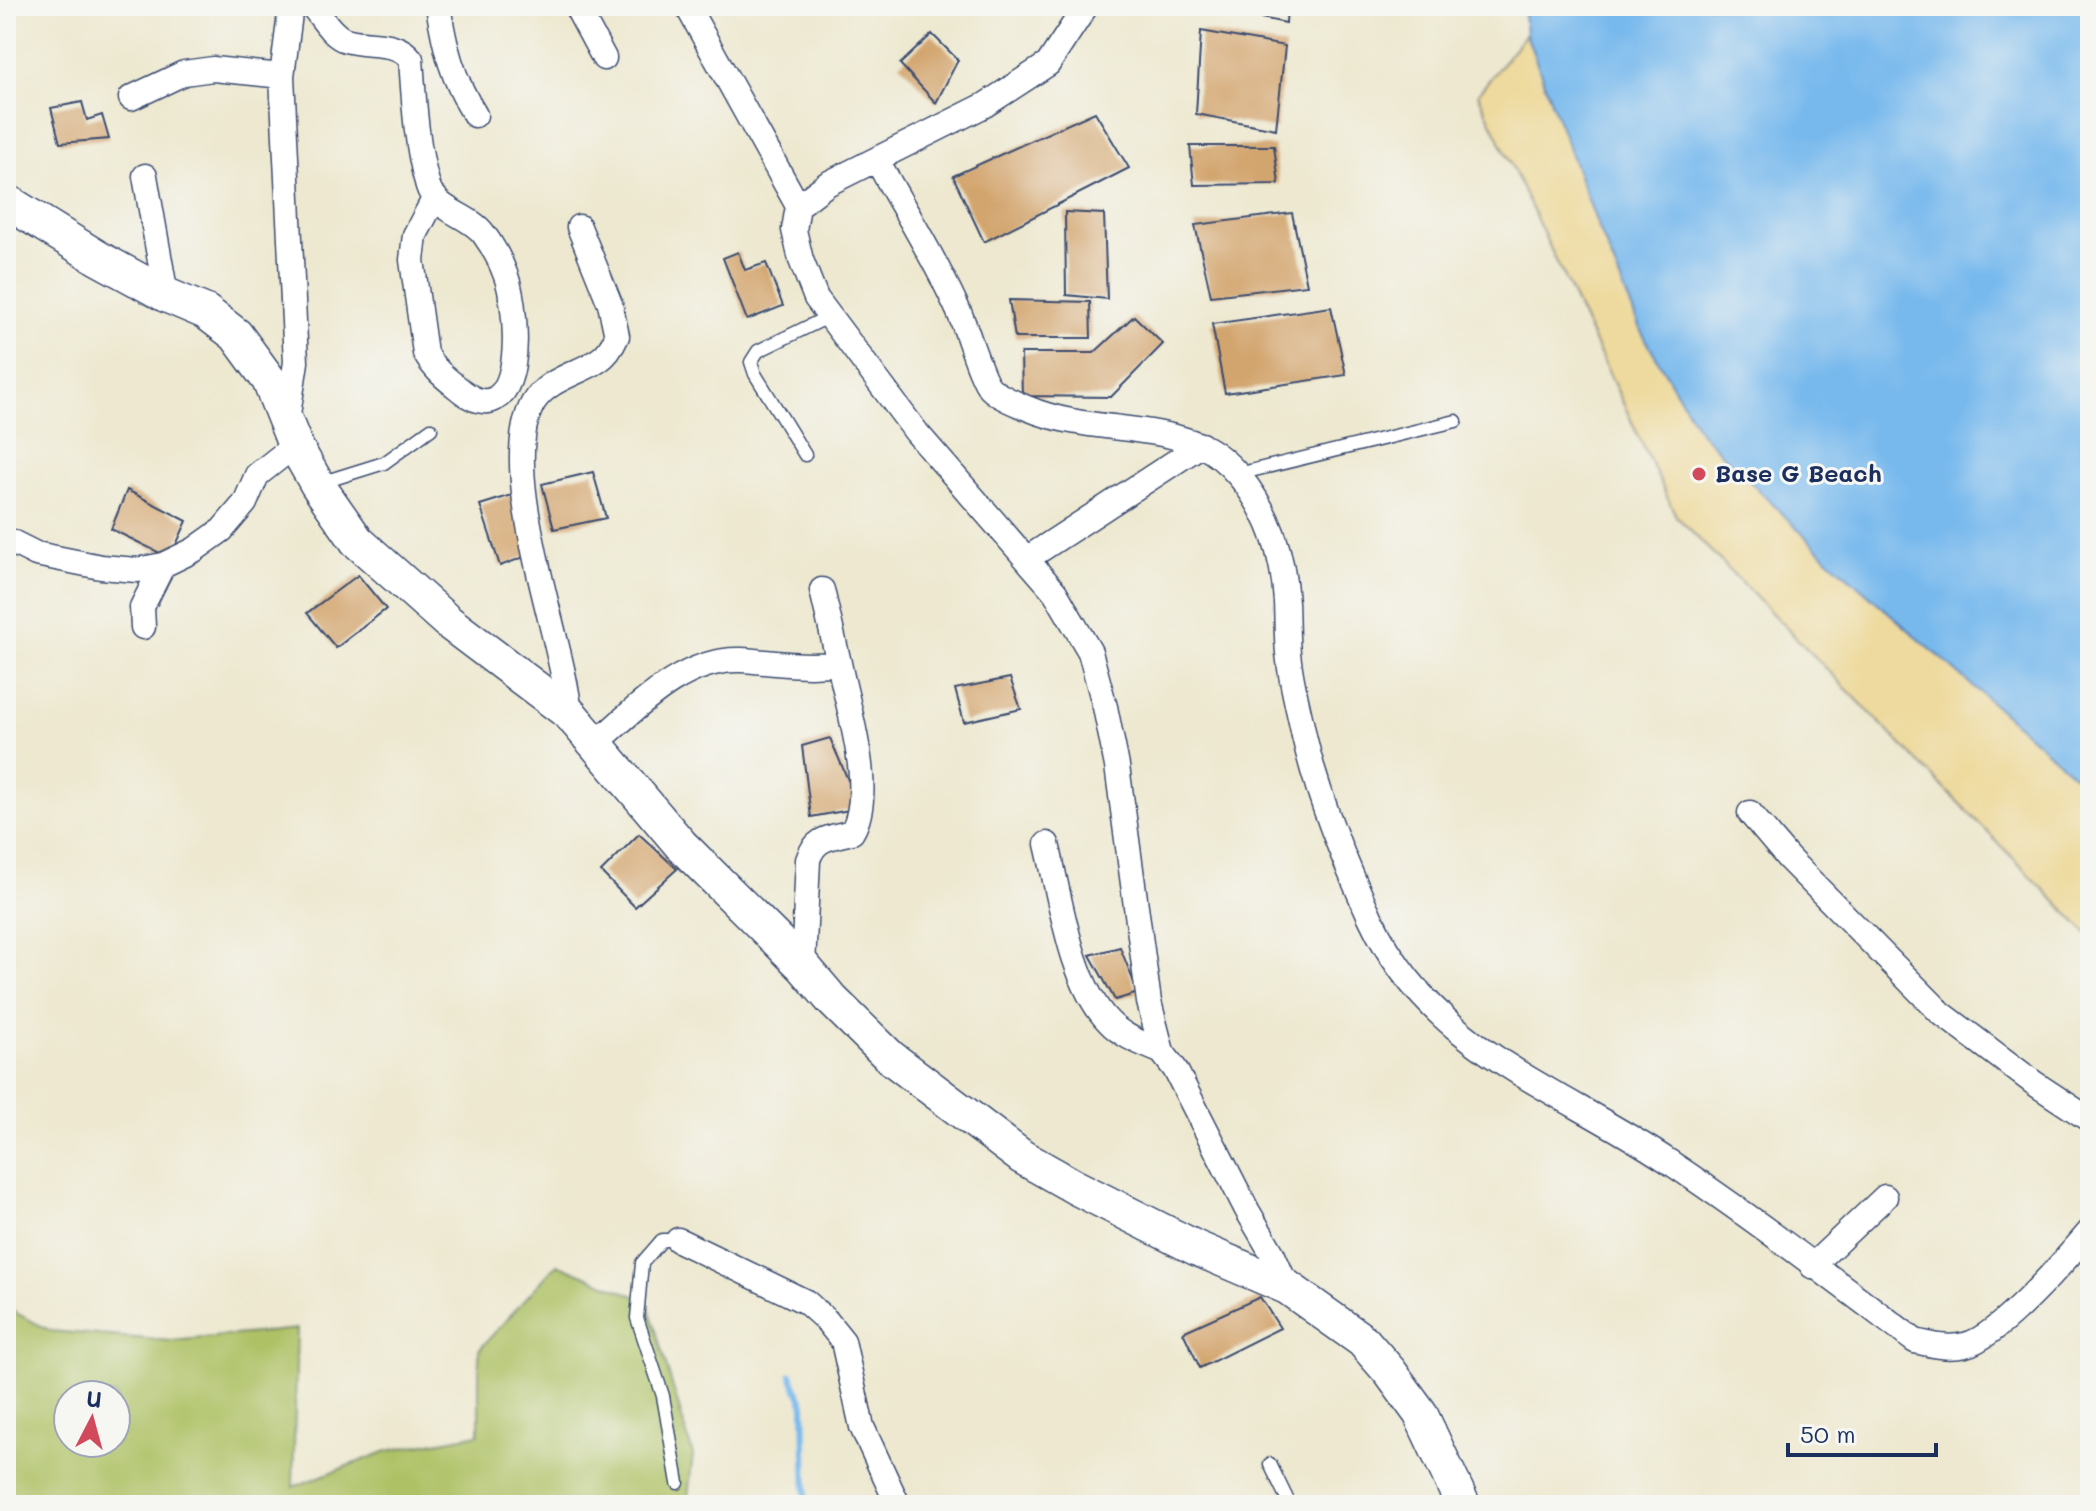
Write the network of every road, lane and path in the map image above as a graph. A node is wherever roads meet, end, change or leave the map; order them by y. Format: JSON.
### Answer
{"nodes":[{"id":1,"x":291,"y":6,"type":"edge"},
{"id":2,"x":312,"y":6,"type":"edge"},
{"id":3,"x":438,"y":6,"type":"edge"},
{"id":4,"x":576,"y":6,"type":"edge"},
{"id":5,"x":687,"y":6,"type":"edge"},
{"id":6,"x":1086,"y":6,"type":"edge"},
{"id":7,"x":604,"y":58,"type":"dead end"},
{"id":8,"x":282,"y":76,"type":"junction"},
{"id":9,"x":131,"y":98,"type":"dead end"},
{"id":10,"x":475,"y":115,"type":"dead end"},
{"id":11,"x":877,"y":160,"type":"junction"},
{"id":12,"x":145,"y":176,"type":"dead end"},
{"id":13,"x":435,"y":197,"type":"junction"},
{"id":14,"x":6,"y":201,"type":"edge"},
{"id":15,"x":798,"y":206,"type":"junction"},
{"id":16,"x":579,"y":227,"type":"dead end"},
{"id":17,"x":166,"y":295,"type":"junction"},
{"id":18,"x":830,"y":316,"type":"junction"},
{"id":19,"x":1456,"y":421,"type":"dead end"},
{"id":20,"x":431,"y":429,"type":"dead end"},
{"id":21,"x":290,"y":434,"type":"junction"},
{"id":22,"x":1201,"y":445,"type":"junction"},
{"id":23,"x":805,"y":455,"type":"dead end"},
{"id":24,"x":1238,"y":474,"type":"junction"},
{"id":25,"x":317,"y":484,"type":"junction"},
{"id":26,"x":6,"y":539,"type":"edge"},
{"id":27,"x":1028,"y":558,"type":"junction"},
{"id":28,"x":163,"y":565,"type":"junction"},
{"id":29,"x":822,"y":590,"type":"dead end"},
{"id":30,"x":143,"y":627,"type":"dead end"},
{"id":31,"x":839,"y":663,"type":"junction"},
{"id":32,"x":570,"y":714,"type":"junction"},
{"id":33,"x":594,"y":745,"type":"junction"},
{"id":34,"x":1750,"y":813,"type":"dead end"},
{"id":35,"x":1047,"y":844,"type":"dead end"},
{"id":36,"x":803,"y":966,"type":"junction"},
{"id":37,"x":1162,"y":1052,"type":"junction"},
{"id":38,"x":2090,"y":1120,"type":"edge"},
{"id":39,"x":1885,"y":1197,"type":"dead end"},
{"id":40,"x":2090,"y":1231,"type":"edge"},
{"id":41,"x":678,"y":1240,"type":"joint"},
{"id":42,"x":1812,"y":1266,"type":"junction"},
{"id":43,"x":1287,"y":1287,"type":"junction"},
{"id":44,"x":1270,"y":1464,"type":"dead end"},
{"id":45,"x":678,"y":1483,"type":"dead end"},
{"id":46,"x":898,"y":1505,"type":"edge"},
{"id":47,"x":1290,"y":1505,"type":"edge"},
{"id":48,"x":1463,"y":1505,"type":"edge"}],
"edges":[{"from":1,"to":8,"type":"street"},
{"from":2,"to":13,"type":"street"},
{"from":3,"to":10,"type":"street"},
{"from":4,"to":7,"type":"street"},
{"from":5,"to":15,"type":"street"},
{"from":6,"to":11,"type":"street"},
{"from":8,"to":9,"type":"street"},
{"from":8,"to":21,"type":"street"},
{"from":11,"to":15,"type":"street"},
{"from":11,"to":22,"type":"street"},
{"from":12,"to":17,"type":"street"},
{"from":13,"to":13,"type":"street"},
{"from":14,"to":17,"type":"street"},
{"from":15,"to":18,"type":"street"},
{"from":16,"to":32,"type":"street"},
{"from":17,"to":21,"type":"street"},
{"from":18,"to":23,"type":"lane"},
{"from":18,"to":27,"type":"street"},
{"from":19,"to":24,"type":"lane"},
{"from":20,"to":25,"type":"lane"},
{"from":21,"to":25,"type":"street"},
{"from":21,"to":28,"type":"street"},
{"from":22,"to":24,"type":"street"},
{"from":22,"to":27,"type":"street"},
{"from":24,"to":42,"type":"street"},
{"from":25,"to":32,"type":"street"},
{"from":26,"to":28,"type":"street"},
{"from":27,"to":37,"type":"street"},
{"from":28,"to":30,"type":"street"},
{"from":29,"to":31,"type":"street"},
{"from":31,"to":33,"type":"street"},
{"from":31,"to":36,"type":"street"},
{"from":32,"to":33,"type":"street"},
{"from":33,"to":36,"type":"street"},
{"from":34,"to":38,"type":"street"},
{"from":35,"to":37,"type":"street"},
{"from":36,"to":43,"type":"street"},
{"from":37,"to":43,"type":"street"},
{"from":39,"to":42,"type":"street"},
{"from":40,"to":42,"type":"street"},
{"from":41,"to":45,"type":"lane"},
{"from":41,"to":46,"type":"street"},
{"from":43,"to":48,"type":"street"},
{"from":44,"to":47,"type":"lane"}]}
